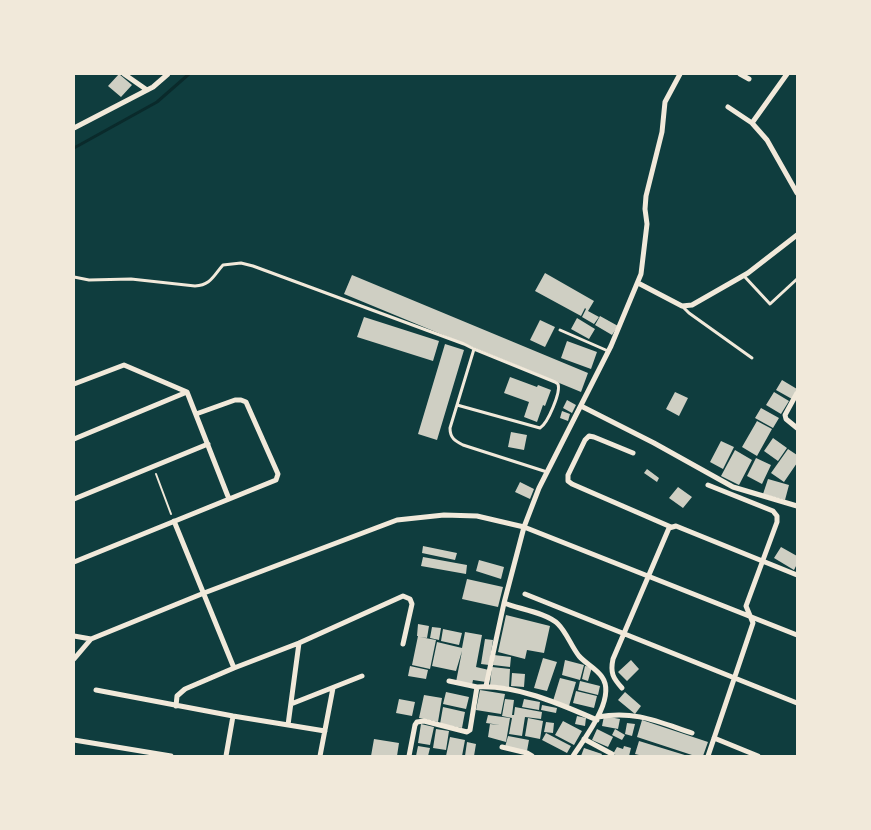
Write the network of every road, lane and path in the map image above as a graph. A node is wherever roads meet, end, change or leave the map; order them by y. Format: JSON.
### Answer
{"nodes":[{"id":1,"x":124,"y":74,"type":"edge"},
{"id":2,"x":168,"y":74,"type":"edge"},
{"id":3,"x":680,"y":74,"type":"edge"},
{"id":4,"x":740,"y":74,"type":"edge"},
{"id":5,"x":787,"y":74,"type":"edge"},
{"id":6,"x":750,"y":79,"type":"dead end"},
{"id":7,"x":147,"y":90,"type":"junction"},
{"id":8,"x":728,"y":107,"type":"dead end"},
{"id":9,"x":752,"y":123,"type":"junction"},
{"id":10,"x":74,"y":128,"type":"edge"},
{"id":11,"x":797,"y":193,"type":"edge"},
{"id":12,"x":797,"y":235,"type":"edge"},
{"id":13,"x":744,"y":276,"type":"junction"},
{"id":14,"x":74,"y":277,"type":"edge"},
{"id":15,"x":797,"y":279,"type":"edge"},
{"id":16,"x":638,"y":283,"type":"junction"},
{"id":17,"x":682,"y":306,"type":"junction"},
{"id":18,"x":560,"y":330,"type":"dead end"},
{"id":19,"x":474,"y":349,"type":"junction"},
{"id":20,"x":609,"y":352,"type":"junction"},
{"id":21,"x":752,"y":358,"type":"dead end"},
{"id":22,"x":74,"y":384,"type":"edge"},
{"id":23,"x":187,"y":392,"type":"junction"},
{"id":24,"x":797,"y":394,"type":"edge"},
{"id":25,"x":457,"y":405,"type":"junction"},
{"id":26,"x":581,"y":406,"type":"junction"},
{"id":27,"x":196,"y":414,"type":"junction"},
{"id":28,"x":797,"y":428,"type":"edge"},
{"id":29,"x":74,"y":439,"type":"edge"},
{"id":30,"x":208,"y":444,"type":"junction"},
{"id":31,"x":633,"y":453,"type":"dead end"},
{"id":32,"x":153,"y":467,"type":"junction"},
{"id":33,"x":547,"y":472,"type":"junction"},
{"id":34,"x":708,"y":485,"type":"dead end"},
{"id":35,"x":74,"y":499,"type":"edge"},
{"id":36,"x":229,"y":499,"type":"junction"},
{"id":37,"x":797,"y":506,"type":"edge"},
{"id":38,"x":174,"y":521,"type":"junction"},
{"id":39,"x":524,"y":527,"type":"junction"},
{"id":40,"x":671,"y":527,"type":"junction"},
{"id":41,"x":762,"y":560,"type":"junction"},
{"id":42,"x":74,"y":562,"type":"edge"},
{"id":43,"x":797,"y":575,"type":"edge"},
{"id":44,"x":649,"y":576,"type":"junction"},
{"id":45,"x":204,"y":593,"type":"junction"},
{"id":46,"x":524,"y":594,"type":"dead end"},
{"id":47,"x":504,"y":603,"type":"junction"},
{"id":48,"x":749,"y":614,"type":"junction"},
{"id":49,"x":624,"y":634,"type":"junction"},
{"id":50,"x":797,"y":635,"type":"edge"},
{"id":51,"x":74,"y":636,"type":"edge"},
{"id":52,"x":91,"y":639,"type":"junction"},
{"id":53,"x":299,"y":644,"type":"junction"},
{"id":54,"x":403,"y":644,"type":"dead end"},
{"id":55,"x":74,"y":659,"type":"edge"},
{"id":56,"x":234,"y":668,"type":"junction"},
{"id":57,"x":362,"y":676,"type":"dead end"},
{"id":58,"x":734,"y":678,"type":"junction"},
{"id":59,"x":448,"y":682,"type":"dead end"},
{"id":60,"x":486,"y":686,"type":"junction"},
{"id":61,"x":477,"y":687,"type":"junction"},
{"id":62,"x":333,"y":688,"type":"junction"},
{"id":63,"x":622,"y":688,"type":"dead end"},
{"id":64,"x":96,"y":690,"type":"dead end"},
{"id":65,"x":797,"y":703,"type":"edge"},
{"id":66,"x":291,"y":704,"type":"junction"},
{"id":67,"x":176,"y":706,"type":"junction"},
{"id":68,"x":233,"y":716,"type":"junction"},
{"id":69,"x":598,"y":719,"type":"junction"},
{"id":70,"x":288,"y":725,"type":"junction"},
{"id":71,"x":325,"y":731,"type":"junction"},
{"id":72,"x":692,"y":733,"type":"dead end"},
{"id":73,"x":714,"y":738,"type":"junction"},
{"id":74,"x":584,"y":739,"type":"junction"},
{"id":75,"x":74,"y":740,"type":"edge"},
{"id":76,"x":502,"y":746,"type":"dead end"},
{"id":77,"x":612,"y":754,"type":"dead end"},
{"id":78,"x":171,"y":756,"type":"edge"},
{"id":79,"x":226,"y":756,"type":"edge"},
{"id":80,"x":320,"y":756,"type":"edge"},
{"id":81,"x":409,"y":756,"type":"edge"},
{"id":82,"x":532,"y":756,"type":"edge"},
{"id":83,"x":573,"y":756,"type":"edge"},
{"id":84,"x":708,"y":756,"type":"edge"},
{"id":85,"x":758,"y":756,"type":"edge"}],
"edges":[{"from":1,"to":7,"type":"street"},
{"from":2,"to":7,"type":"street"},
{"from":3,"to":16,"type":"street"},
{"from":4,"to":6,"type":"street"},
{"from":5,"to":9,"type":"street"},
{"from":7,"to":10,"type":"street"},
{"from":8,"to":9,"type":"street"},
{"from":9,"to":11,"type":"street"},
{"from":12,"to":13,"type":"street"},
{"from":13,"to":15,"type":"lane"},
{"from":13,"to":17,"type":"street"},
{"from":14,"to":19,"type":"lane"},
{"from":16,"to":17,"type":"street"},
{"from":16,"to":20,"type":"street"},
{"from":17,"to":21,"type":"lane"},
{"from":18,"to":20,"type":"lane"},
{"from":19,"to":25,"type":"lane"},
{"from":19,"to":25,"type":"lane"},
{"from":20,"to":26,"type":"street"},
{"from":22,"to":23,"type":"street"},
{"from":23,"to":27,"type":"street"},
{"from":23,"to":29,"type":"street"},
{"from":24,"to":28,"type":"street"},
{"from":25,"to":33,"type":"lane"},
{"from":26,"to":33,"type":"street"},
{"from":26,"to":37,"type":"street"},
{"from":27,"to":30,"type":"street"},
{"from":27,"to":36,"type":"street"},
{"from":30,"to":32,"type":"street"},
{"from":30,"to":36,"type":"street"},
{"from":31,"to":40,"type":"street"},
{"from":32,"to":35,"type":"street"},
{"from":32,"to":38,"type":"path"},
{"from":33,"to":39,"type":"street"},
{"from":34,"to":41,"type":"street"},
{"from":36,"to":38,"type":"street"},
{"from":38,"to":42,"type":"street"},
{"from":38,"to":45,"type":"street"},
{"from":39,"to":44,"type":"street"},
{"from":39,"to":45,"type":"street"},
{"from":39,"to":47,"type":"street"},
{"from":40,"to":41,"type":"street"},
{"from":40,"to":44,"type":"street"},
{"from":41,"to":43,"type":"street"},
{"from":41,"to":48,"type":"street"},
{"from":44,"to":48,"type":"street"},
{"from":44,"to":49,"type":"street"},
{"from":45,"to":52,"type":"street"},
{"from":45,"to":56,"type":"street"},
{"from":46,"to":49,"type":"street"},
{"from":47,"to":60,"type":"street"},
{"from":47,"to":69,"type":"street"},
{"from":48,"to":50,"type":"street"},
{"from":48,"to":58,"type":"street"},
{"from":49,"to":58,"type":"street"},
{"from":49,"to":63,"type":"street"},
{"from":51,"to":52,"type":"street"},
{"from":52,"to":55,"type":"street"},
{"from":53,"to":54,"type":"street"},
{"from":53,"to":56,"type":"street"},
{"from":53,"to":66,"type":"street"},
{"from":56,"to":67,"type":"street"},
{"from":57,"to":62,"type":"street"},
{"from":58,"to":65,"type":"street"},
{"from":58,"to":73,"type":"street"},
{"from":59,"to":61,"type":"street"},
{"from":60,"to":61,"type":"street"},
{"from":60,"to":69,"type":"street"},
{"from":61,"to":81,"type":"street"},
{"from":62,"to":66,"type":"street"},
{"from":62,"to":71,"type":"street"},
{"from":64,"to":67,"type":"street"},
{"from":66,"to":70,"type":"street"},
{"from":67,"to":68,"type":"street"},
{"from":68,"to":70,"type":"street"},
{"from":68,"to":79,"type":"street"},
{"from":69,"to":72,"type":"street"},
{"from":69,"to":74,"type":"street"},
{"from":70,"to":71,"type":"street"},
{"from":71,"to":80,"type":"street"},
{"from":73,"to":84,"type":"street"},
{"from":73,"to":85,"type":"street"},
{"from":74,"to":77,"type":"street"},
{"from":74,"to":83,"type":"street"},
{"from":75,"to":78,"type":"street"},
{"from":76,"to":82,"type":"street"}]}
